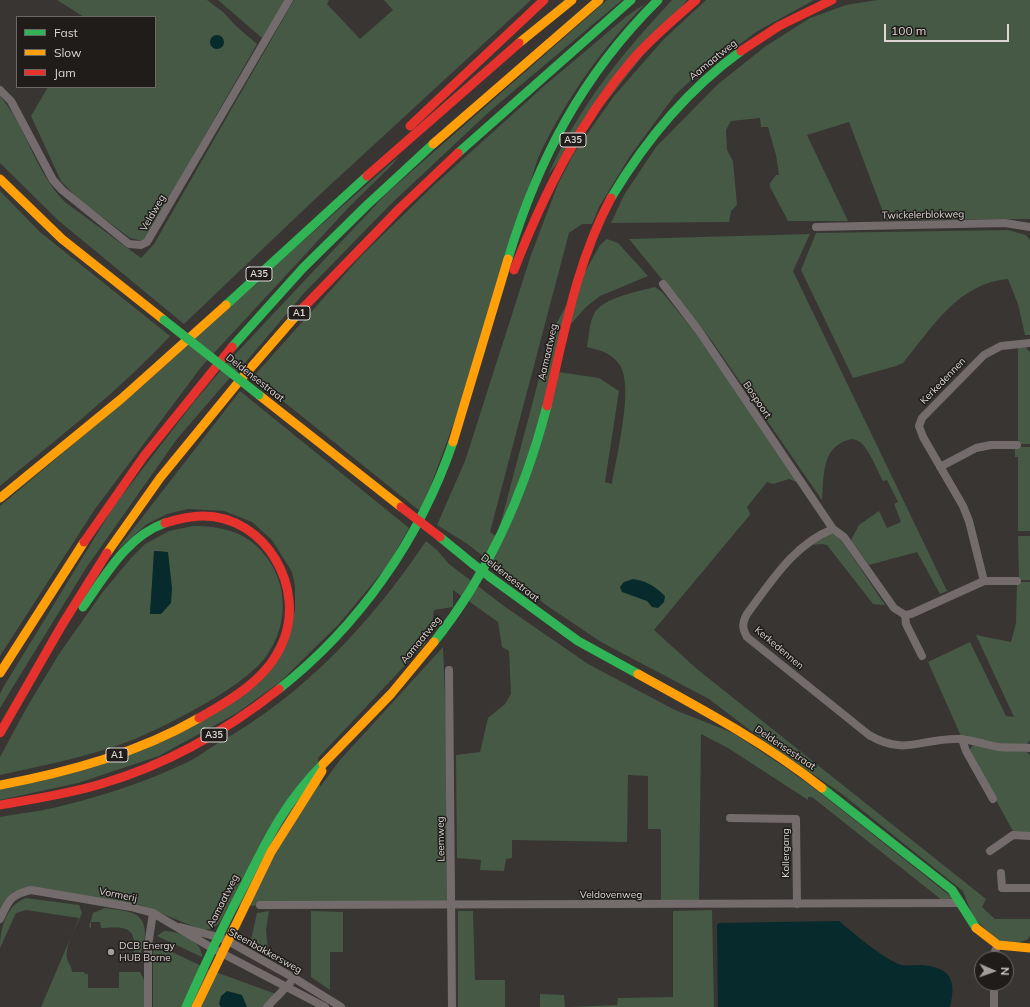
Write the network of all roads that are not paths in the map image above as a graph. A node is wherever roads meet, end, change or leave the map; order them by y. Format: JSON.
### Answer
{"nodes":[{"id":1,"x":289,"y":0,"type":"edge"},
{"id":2,"x":544,"y":0,"type":"edge"},
{"id":3,"x":572,"y":0,"type":"edge"},
{"id":4,"x":599,"y":0,"type":"edge"},
{"id":5,"x":631,"y":0,"type":"edge"},
{"id":6,"x":658,"y":0,"type":"edge"},
{"id":7,"x":696,"y":0,"type":"edge"},
{"id":8,"x":832,"y":0,"type":"edge"},
{"id":9,"x":0,"y":90,"type":"edge"},
{"id":10,"x":381,"y":163,"type":"junction"},
{"id":11,"x":0,"y":179,"type":"edge"},
{"id":12,"x":816,"y":227,"type":"dead end"},
{"id":13,"x":1030,"y":227,"type":"edge"},
{"id":14,"x":663,"y":284,"type":"dead end"},
{"id":15,"x":493,"y":310,"type":"junction"},
{"id":16,"x":1030,"y":343,"type":"edge"},
{"id":17,"x":1016,"y":445,"type":"dead end"},
{"id":18,"x":940,"y":467,"type":"junction"},
{"id":19,"x":0,"y":498,"type":"edge"},
{"id":20,"x":833,"y":529,"type":"junction"},
{"id":21,"x":1017,"y":581,"type":"dead end"},
{"id":22,"x":984,"y":582,"type":"junction"},
{"id":23,"x":905,"y":615,"type":"junction"},
{"id":24,"x":922,"y":656,"type":"dead end"},
{"id":25,"x":449,"y":670,"type":"dead end"},
{"id":26,"x":0,"y":673,"type":"edge"},
{"id":27,"x":30,"y":680,"type":"junction"},
{"id":28,"x":0,"y":734,"type":"edge"},
{"id":29,"x":962,"y":739,"type":"junction"},
{"id":30,"x":1030,"y":748,"type":"edge"},
{"id":31,"x":333,"y":754,"type":"junction"},
{"id":32,"x":0,"y":784,"type":"edge"},
{"id":33,"x":993,"y":799,"type":"dead end"},
{"id":34,"x":0,"y":806,"type":"edge"},
{"id":35,"x":730,"y":818,"type":"dead end"},
{"id":36,"x":1030,"y":836,"type":"edge"},
{"id":37,"x":990,"y":851,"type":"dead end"},
{"id":38,"x":1001,"y":873,"type":"dead end"},
{"id":39,"x":1030,"y":888,"type":"edge"},
{"id":40,"x":797,"y":904,"type":"junction"},
{"id":41,"x":961,"y":904,"type":"junction"},
{"id":42,"x":260,"y":905,"type":"dead end"},
{"id":43,"x":451,"y":905,"type":"junction"},
{"id":44,"x":153,"y":913,"type":"junction"},
{"id":45,"x":0,"y":919,"type":"edge"},
{"id":46,"x":176,"y":926,"type":"junction"},
{"id":47,"x":218,"y":937,"type":"junction"},
{"id":48,"x":228,"y":941,"type":"junction"},
{"id":49,"x":998,"y":945,"type":"junction"},
{"id":50,"x":212,"y":948,"type":"junction"},
{"id":51,"x":1030,"y":948,"type":"edge"},
{"id":52,"x":995,"y":951,"type":"edge"},
{"id":53,"x":222,"y":953,"type":"junction"},
{"id":54,"x":294,"y":978,"type":"junction"},
{"id":55,"x":286,"y":986,"type":"junction"},
{"id":56,"x":994,"y":991,"type":"edge"},
{"id":57,"x":148,"y":1007,"type":"edge"},
{"id":58,"x":186,"y":1007,"type":"edge"},
{"id":59,"x":196,"y":1007,"type":"edge"},
{"id":60,"x":267,"y":1007,"type":"edge"},
{"id":61,"x":325,"y":1007,"type":"edge"},
{"id":62,"x":341,"y":1007,"type":"edge"},
{"id":63,"x":452,"y":1007,"type":"edge"},
{"id":64,"x":994,"y":1007,"type":"edge"}],
"edges":[{"from":1,"to":9,"type":"street","name":"Veldweg"},
{"from":2,"to":10,"type":"main road","number":"A35"},
{"from":3,"to":10,"type":"main road","number":"A35"},
{"from":4,"to":26,"type":"main road","number":"A1"},
{"from":5,"to":27,"type":"main road","number":"A1"},
{"from":6,"to":15,"type":"main road","number":"A35"},
{"from":7,"to":15,"type":"main road","number":"A35"},
{"from":8,"to":31,"type":"main road","name":"Aamaatweg"},
{"from":10,"to":19,"type":"main road","number":"A35"},
{"from":11,"to":41,"type":"main road","name":"Deldensestraat","bridge":true},
{"from":12,"to":13,"type":"street","name":"Twickelerblokweg"},
{"from":14,"to":20,"type":"street","name":"Bospoort"},
{"from":15,"to":34,"type":"main road","number":"A35"},
{"from":16,"to":18,"type":"street","name":"Kerkedennen"},
{"from":17,"to":18,"type":"street"},
{"from":18,"to":22,"type":"street","name":"Kerkedennen"},
{"from":20,"to":23,"type":"street"},
{"from":20,"to":29,"type":"street","name":"Kerkedennen"},
{"from":21,"to":22,"type":"street"},
{"from":22,"to":23,"type":"street"},
{"from":23,"to":24,"type":"street"},
{"from":25,"to":43,"type":"street","name":"Leemweg"},
{"from":27,"to":28,"type":"main road","number":"A1"},
{"from":27,"to":32,"type":"main road","number":"A1"},
{"from":29,"to":30,"type":"street","name":"Kerkedennen"},
{"from":29,"to":33,"type":"street"},
{"from":31,"to":47,"type":"main road","name":"Aamaatweg"},
{"from":31,"to":48,"type":"main road","name":"Aamaatweg"},
{"from":35,"to":40,"type":"street","name":"Kollergang"},
{"from":36,"to":37,"type":"street"},
{"from":38,"to":39,"type":"street"},
{"from":40,"to":41,"type":"street","name":"Veldovenweg"},
{"from":40,"to":43,"type":"street","name":"Veldovenweg"},
{"from":41,"to":49,"type":"main road","name":"Deldensestraat"},
{"from":42,"to":43,"type":"street","name":"Veldovenweg"},
{"from":43,"to":63,"type":"street","name":"Leemweg"},
{"from":44,"to":45,"type":"street","name":"Vormerij"},
{"from":44,"to":46,"type":"street","name":"Vormerij"},
{"from":44,"to":57,"type":"street"},
{"from":46,"to":47,"type":"street","name":"Steenbakkersweg"},
{"from":46,"to":50,"type":"street","name":"Steenbakkersweg"},
{"from":47,"to":48,"type":"street","name":"Steenbakkersweg"},
{"from":47,"to":50,"type":"main road","name":"Aamaatweg"},
{"from":48,"to":53,"type":"main road","name":"Aamaatweg"},
{"from":48,"to":54,"type":"street","name":"Steenbakkersweg"},
{"from":49,"to":51,"type":"main road"},
{"from":49,"to":52,"type":"street"},
{"from":50,"to":53,"type":"street","name":"Steenbakkersweg"},
{"from":50,"to":58,"type":"main road","name":"Aamaatweg"},
{"from":53,"to":55,"type":"street","name":"Steenbakkersweg"},
{"from":53,"to":59,"type":"main road","name":"Aamaatweg"},
{"from":54,"to":55,"type":"street"},
{"from":54,"to":62,"type":"street","name":"Steenbakkersweg"},
{"from":55,"to":60,"type":"street"},
{"from":55,"to":61,"type":"street","name":"Steenbakkersweg"},
{"from":56,"to":64,"type":"street"}]}
